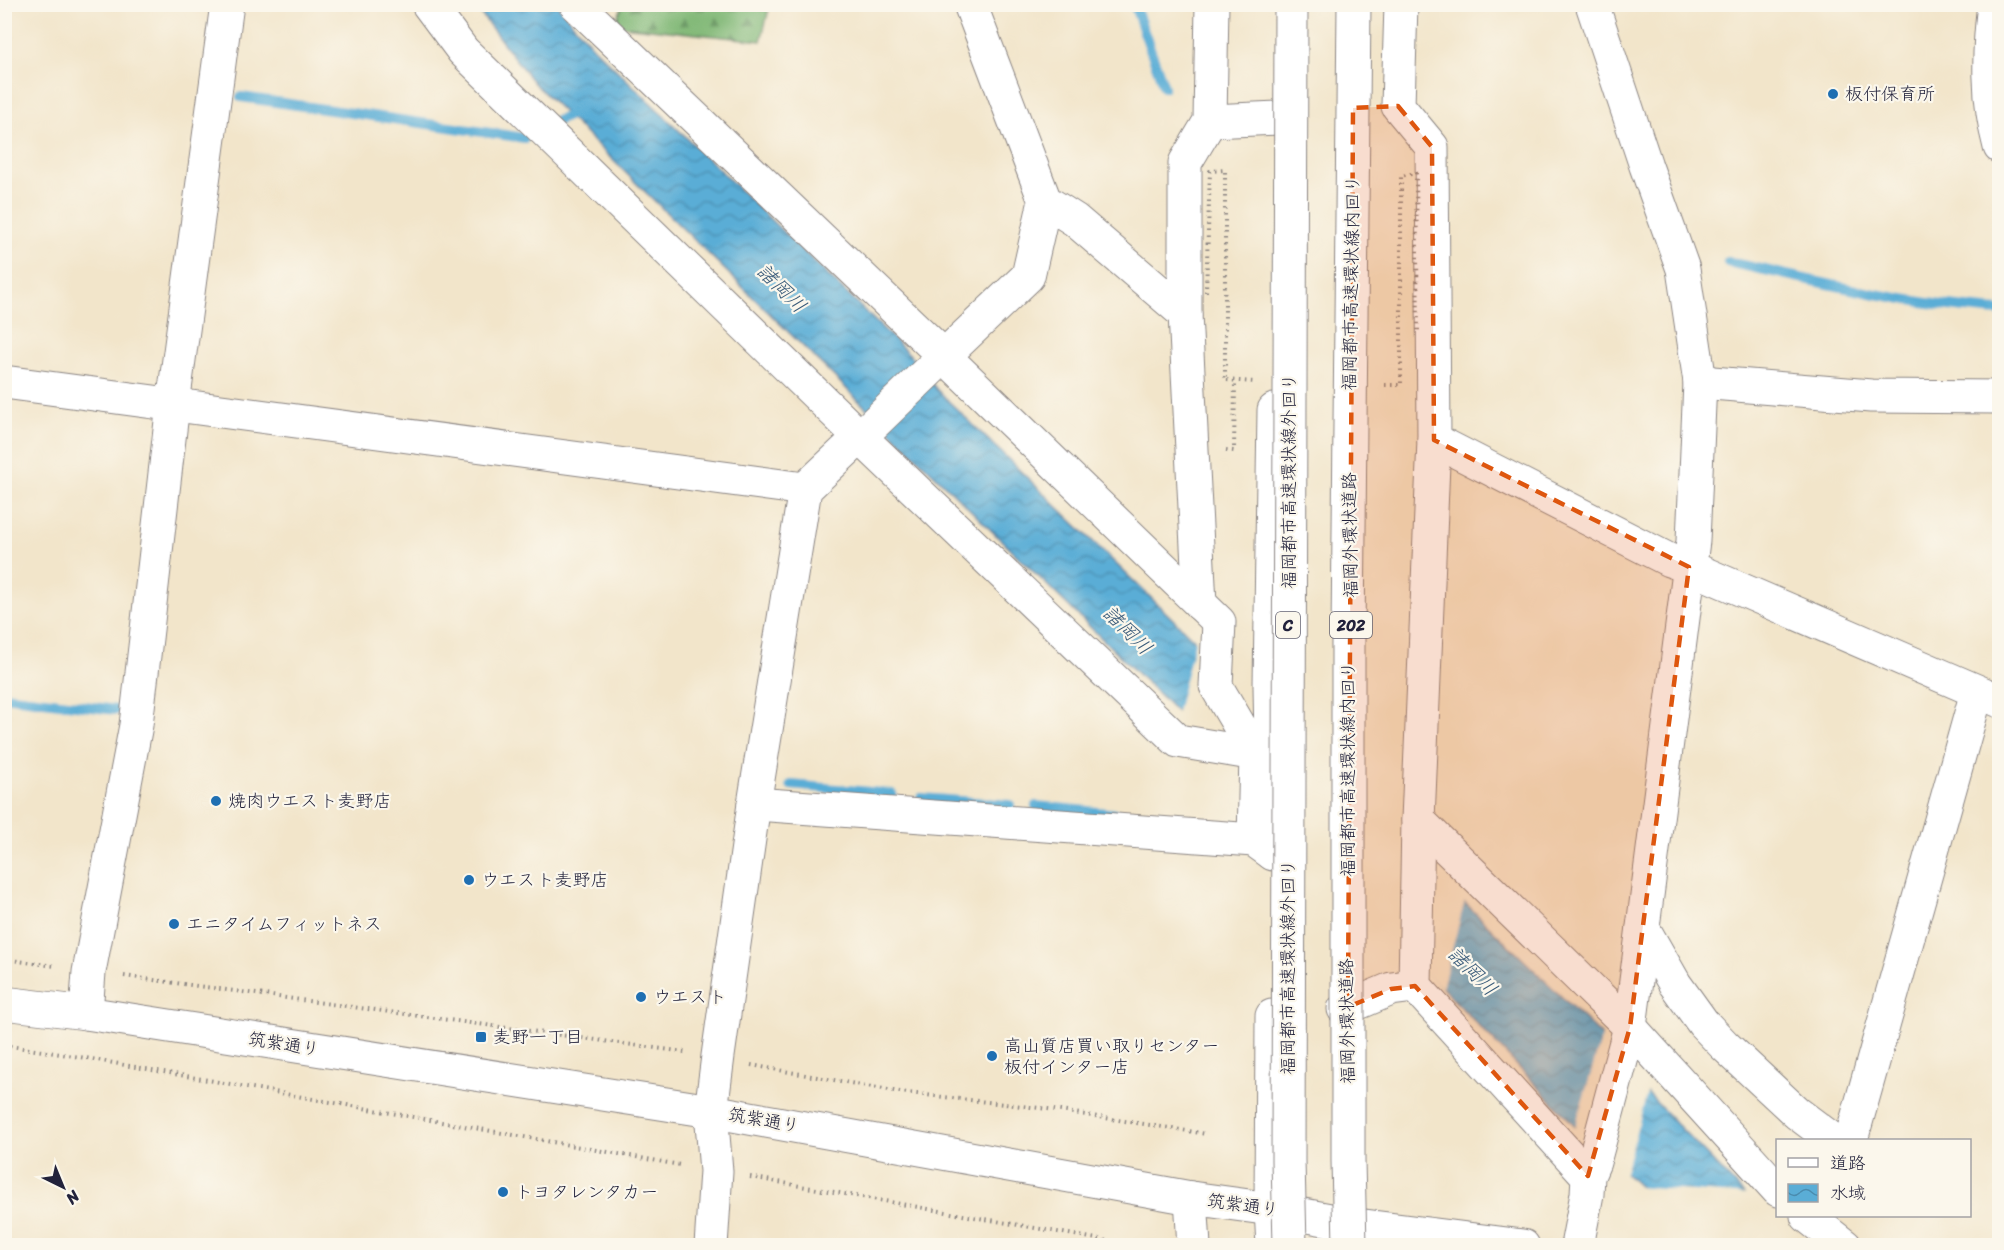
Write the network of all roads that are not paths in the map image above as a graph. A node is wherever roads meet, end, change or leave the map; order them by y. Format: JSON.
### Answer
{"nodes":[{"id":1,"x":227,"y":4,"type":"edge"},
{"id":2,"x":428,"y":4,"type":"edge"},
{"id":3,"x":576,"y":4,"type":"edge"},
{"id":4,"x":970,"y":4,"type":"edge"},
{"id":5,"x":1212,"y":4,"type":"edge"},
{"id":6,"x":1279,"y":4,"type":"edge"},
{"id":7,"x":1291,"y":4,"type":"edge"},
{"id":8,"x":1356,"y":4,"type":"edge"},
{"id":9,"x":1401,"y":4,"type":"edge"},
{"id":10,"x":1592,"y":4,"type":"edge"},
{"id":11,"x":1994,"y":4,"type":"edge"},
{"id":12,"x":1398,"y":106,"type":"junction"},
{"id":13,"x":1353,"y":108,"type":"junction"},
{"id":14,"x":1278,"y":118,"type":"junction"},
{"id":15,"x":1210,"y":121,"type":"junction"},
{"id":16,"x":2000,"y":147,"type":"edge"},
{"id":17,"x":1044,"y":201,"type":"junction"},
{"id":18,"x":1185,"y":314,"type":"junction"},
{"id":19,"x":944,"y":356,"type":"junction"},
{"id":20,"x":4,"y":382,"type":"edge"},
{"id":21,"x":1700,"y":382,"type":"junction"},
{"id":22,"x":2000,"y":397,"type":"edge"},
{"id":23,"x":173,"y":404,"type":"junction"},
{"id":24,"x":860,"y":437,"type":"junction"},
{"id":25,"x":1434,"y":440,"type":"junction"},
{"id":26,"x":804,"y":489,"type":"junction"},
{"id":27,"x":1689,"y":567,"type":"junction"},
{"id":28,"x":1200,"y":604,"type":"junction"},
{"id":29,"x":1988,"y":696,"type":"edge"},
{"id":30,"x":1256,"y":754,"type":"junction"},
{"id":31,"x":754,"y":804,"type":"junction"},
{"id":32,"x":1418,"y":820,"type":"junction"},
{"id":33,"x":1264,"y":847,"type":"junction"},
{"id":34,"x":1643,"y":928,"type":"junction"},
{"id":35,"x":1415,"y":986,"type":"junction"},
{"id":36,"x":4,"y":1003,"type":"edge"},
{"id":37,"x":1344,"y":1009,"type":"junction"},
{"id":38,"x":86,"y":1012,"type":"junction"},
{"id":39,"x":1630,"y":1027,"type":"junction"},
{"id":40,"x":711,"y":1111,"type":"junction"},
{"id":41,"x":1832,"y":1139,"type":"edge"},
{"id":42,"x":1851,"y":1139,"type":"edge"},
{"id":43,"x":1591,"y":1169,"type":"junction"},
{"id":44,"x":1776,"y":1188,"type":"edge"},
{"id":45,"x":1191,"y":1198,"type":"junction"},
{"id":46,"x":1271,"y":1209,"type":"junction"},
{"id":47,"x":1354,"y":1238,"type":"edge"},
{"id":48,"x":711,"y":1245,"type":"edge"},
{"id":49,"x":1194,"y":1245,"type":"edge"},
{"id":50,"x":1274,"y":1245,"type":"edge"},
{"id":51,"x":1290,"y":1245,"type":"edge"},
{"id":52,"x":1523,"y":1245,"type":"edge"},
{"id":53,"x":1577,"y":1245,"type":"edge"}],
"edges":[{"from":1,"to":23,"type":"main road"},
{"from":2,"to":24,"type":"main road"},
{"from":3,"to":19,"type":"main road"},
{"from":4,"to":17,"type":"main road"},
{"from":5,"to":15,"type":"main road"},
{"from":6,"to":14,"type":"main road"},
{"from":7,"to":51,"type":"main road","name":"福岡都市高速環状線外回り","number":"C","bridge":true},
{"from":8,"to":13,"type":"main road","name":"福岡外環状道路","number":"202"},
{"from":8,"to":47,"type":"main road","name":"福岡都市高速環状線内回り","bridge":true},
{"from":9,"to":12,"type":"main road"},
{"from":10,"to":21,"type":"main road"},
{"from":11,"to":16,"type":"main road"},
{"from":12,"to":13,"type":"main road"},
{"from":12,"to":25,"type":"main road"},
{"from":13,"to":37,"type":"main road","name":"福岡外環状道路","number":"202"},
{"from":14,"to":15,"type":"main road"},
{"from":14,"to":33,"type":"main road"},
{"from":15,"to":18,"type":"main road"},
{"from":17,"to":18,"type":"main road"},
{"from":17,"to":19,"type":"main road"},
{"from":18,"to":28,"type":"main road"},
{"from":19,"to":24,"type":"main road"},
{"from":19,"to":28,"type":"main road"},
{"from":20,"to":23,"type":"main road"},
{"from":21,"to":22,"type":"main road"},
{"from":21,"to":27,"type":"main road"},
{"from":23,"to":26,"type":"main road"},
{"from":23,"to":38,"type":"main road"},
{"from":24,"to":26,"type":"main road"},
{"from":24,"to":30,"type":"main road"},
{"from":25,"to":27,"type":"main road"},
{"from":25,"to":32,"type":"main road"},
{"from":26,"to":31,"type":"main road"},
{"from":27,"to":29,"type":"main road"},
{"from":27,"to":34,"type":"main road"},
{"from":28,"to":30,"type":"main road"},
{"from":29,"to":42,"type":"main road"},
{"from":30,"to":33,"type":"main road"},
{"from":31,"to":33,"type":"main road"},
{"from":31,"to":40,"type":"main road"},
{"from":32,"to":35,"type":"main road"},
{"from":32,"to":39,"type":"main road"},
{"from":33,"to":46,"type":"main road"},
{"from":34,"to":39,"type":"main road"},
{"from":34,"to":41,"type":"main road"},
{"from":35,"to":37,"type":"main road"},
{"from":35,"to":43,"type":"main road"},
{"from":36,"to":38,"type":"main road","name":"筑紫通り"},
{"from":37,"to":47,"type":"main road","name":"福岡外環状道路","number":"202"},
{"from":38,"to":40,"type":"main road","name":"筑紫通り"},
{"from":39,"to":43,"type":"main road"},
{"from":39,"to":44,"type":"main road"},
{"from":40,"to":45,"type":"main road","name":"筑紫通り"},
{"from":40,"to":48,"type":"main road"},
{"from":43,"to":53,"type":"main road"},
{"from":45,"to":46,"type":"main road","name":"筑紫通り"},
{"from":45,"to":49,"type":"main road"},
{"from":46,"to":47,"type":"main road","name":"筑紫通り"},
{"from":46,"to":50,"type":"main road"},
{"from":47,"to":52,"type":"main road","name":"筑紫通り"}]}
